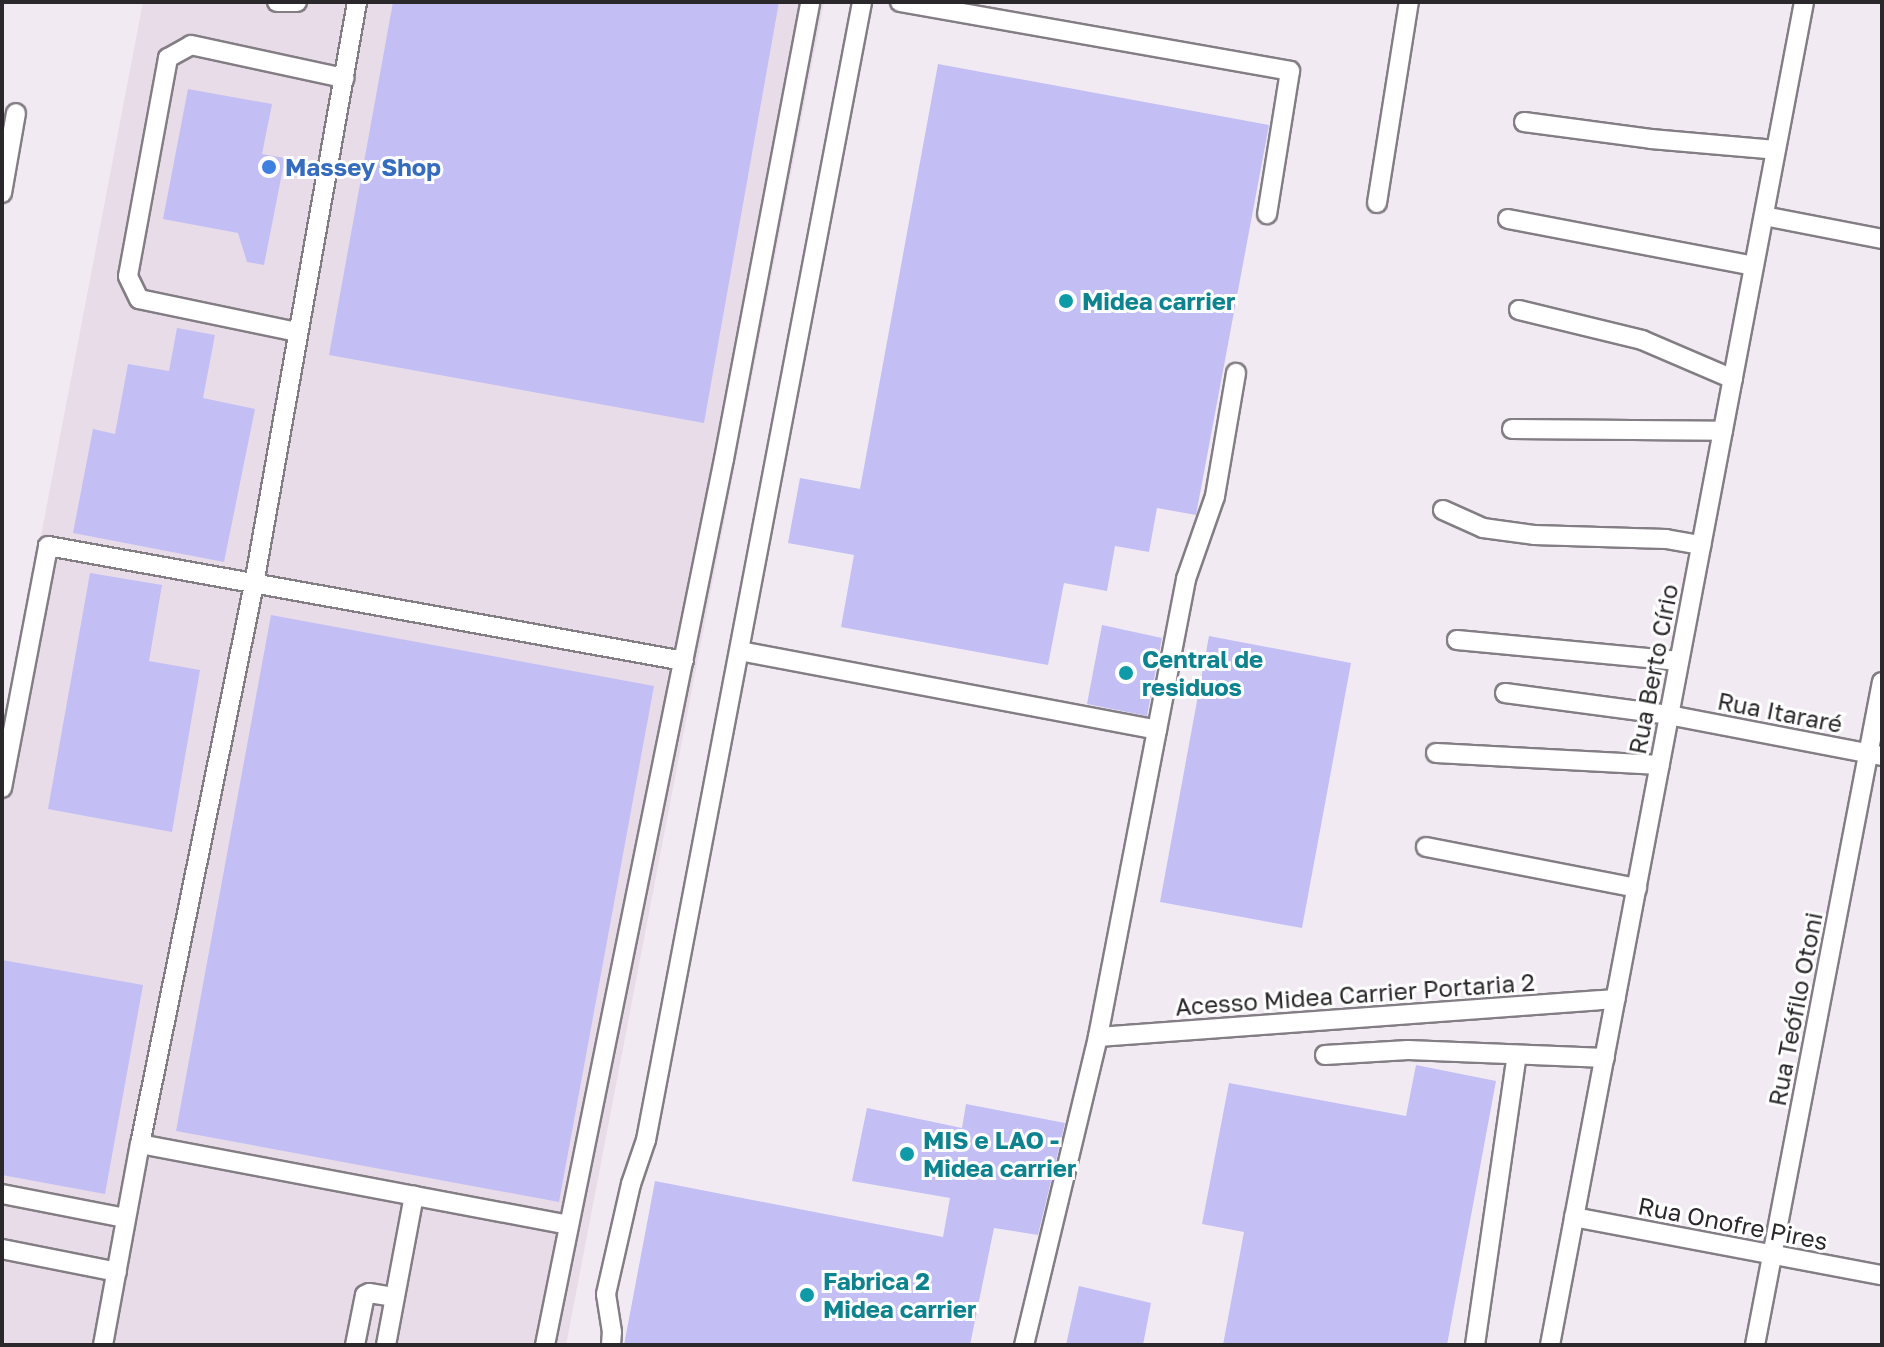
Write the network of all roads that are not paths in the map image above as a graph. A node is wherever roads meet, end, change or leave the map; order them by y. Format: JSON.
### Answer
{"nodes":[{"id":1,"x":277,"y":2,"type":"edge"},
{"id":2,"x":297,"y":2,"type":"edge"},
{"id":3,"x":357,"y":2,"type":"edge"},
{"id":4,"x":810,"y":2,"type":"edge"},
{"id":5,"x":862,"y":2,"type":"edge"},
{"id":6,"x":900,"y":2,"type":"edge"},
{"id":7,"x":1409,"y":2,"type":"edge"},
{"id":8,"x":1804,"y":2,"type":"edge"},
{"id":9,"x":344,"y":78,"type":"junction"},
{"id":10,"x":16,"y":113,"type":"dead end"},
{"id":11,"x":1524,"y":122,"type":"dead end"},
{"id":12,"x":1776,"y":150,"type":"junction"},
{"id":13,"x":2,"y":193,"type":"edge"},
{"id":14,"x":1377,"y":203,"type":"dead end"},
{"id":15,"x":1267,"y":214,"type":"dead end"},
{"id":16,"x":1764,"y":216,"type":"junction"},
{"id":17,"x":1508,"y":219,"type":"dead end"},
{"id":18,"x":1882,"y":239,"type":"edge"},
{"id":19,"x":1754,"y":266,"type":"junction"},
{"id":20,"x":1519,"y":310,"type":"dead end"},
{"id":21,"x":297,"y":332,"type":"junction"},
{"id":22,"x":1236,"y":373,"type":"dead end"},
{"id":23,"x":1733,"y":379,"type":"junction"},
{"id":24,"x":1512,"y":429,"type":"dead end"},
{"id":25,"x":1723,"y":431,"type":"junction"},
{"id":26,"x":1443,"y":510,"type":"dead end"},
{"id":27,"x":1701,"y":545,"type":"junction"},
{"id":28,"x":254,"y":584,"type":"junction"},
{"id":29,"x":1457,"y":640,"type":"dead end"},
{"id":30,"x":740,"y":651,"type":"junction"},
{"id":31,"x":684,"y":661,"type":"junction"},
{"id":32,"x":1679,"y":661,"type":"junction"},
{"id":33,"x":1882,"y":682,"type":"edge"},
{"id":34,"x":1505,"y":693,"type":"dead end"},
{"id":35,"x":1669,"y":715,"type":"junction"},
{"id":36,"x":1157,"y":730,"type":"junction"},
{"id":37,"x":1436,"y":753,"type":"dead end"},
{"id":38,"x":1875,"y":755,"type":"edge"},
{"id":39,"x":1660,"y":765,"type":"junction"},
{"id":40,"x":2,"y":788,"type":"edge"},
{"id":41,"x":1426,"y":847,"type":"dead end"},
{"id":42,"x":1637,"y":888,"type":"junction"},
{"id":43,"x":1616,"y":999,"type":"junction"},
{"id":44,"x":1098,"y":1037,"type":"junction"},
{"id":45,"x":1325,"y":1055,"type":"dead end"},
{"id":46,"x":1517,"y":1055,"type":"junction"},
{"id":47,"x":1605,"y":1058,"type":"junction"},
{"id":48,"x":140,"y":1144,"type":"junction"},
{"id":49,"x":2,"y":1194,"type":"edge"},
{"id":50,"x":414,"y":1196,"type":"junction"},
{"id":51,"x":1574,"y":1217,"type":"junction"},
{"id":52,"x":126,"y":1218,"type":"junction"},
{"id":53,"x":568,"y":1225,"type":"junction"},
{"id":54,"x":2,"y":1249,"type":"edge"},
{"id":55,"x":1772,"y":1255,"type":"junction"},
{"id":56,"x":117,"y":1272,"type":"junction"},
{"id":57,"x":1882,"y":1275,"type":"edge"},
{"id":58,"x":395,"y":1297,"type":"junction"},
{"id":59,"x":103,"y":1345,"type":"edge"},
{"id":60,"x":355,"y":1345,"type":"edge"},
{"id":61,"x":386,"y":1345,"type":"edge"},
{"id":62,"x":545,"y":1345,"type":"edge"},
{"id":63,"x":611,"y":1345,"type":"edge"},
{"id":64,"x":1024,"y":1345,"type":"edge"},
{"id":65,"x":1475,"y":1345,"type":"edge"},
{"id":66,"x":1550,"y":1345,"type":"edge"},
{"id":67,"x":1755,"y":1345,"type":"edge"}],
"edges":[{"from":1,"to":2,"type":"street"},
{"from":3,"to":9,"type":"street"},
{"from":4,"to":31,"type":"street"},
{"from":5,"to":30,"type":"street"},
{"from":6,"to":15,"type":"street"},
{"from":7,"to":14,"type":"street"},
{"from":8,"to":12,"type":"street","name":"Rua Berto Círio"},
{"from":9,"to":21,"type":"street"},
{"from":9,"to":21,"type":"street"},
{"from":10,"to":13,"type":"street"},
{"from":11,"to":12,"type":"street"},
{"from":12,"to":16,"type":"street","name":"Rua Berto Círio"},
{"from":16,"to":18,"type":"street"},
{"from":16,"to":19,"type":"street","name":"Rua Berto Círio"},
{"from":17,"to":19,"type":"street"},
{"from":19,"to":23,"type":"street","name":"Rua Berto Círio"},
{"from":20,"to":23,"type":"street"},
{"from":21,"to":28,"type":"street"},
{"from":22,"to":36,"type":"street"},
{"from":23,"to":25,"type":"street","name":"Rua Berto Círio"},
{"from":24,"to":25,"type":"street"},
{"from":25,"to":27,"type":"street","name":"Rua Berto Círio"},
{"from":26,"to":27,"type":"street"},
{"from":27,"to":32,"type":"street","name":"Rua Berto Círio"},
{"from":28,"to":31,"type":"street"},
{"from":28,"to":40,"type":"street"},
{"from":28,"to":48,"type":"street"},
{"from":29,"to":32,"type":"street"},
{"from":30,"to":36,"type":"street"},
{"from":30,"to":63,"type":"street"},
{"from":31,"to":53,"type":"street"},
{"from":32,"to":35,"type":"street","name":"Rua Berto Círio"},
{"from":33,"to":38,"type":"street","name":"Rua Teófilo Otoni"},
{"from":34,"to":35,"type":"street","name":"Rua Itararé"},
{"from":35,"to":38,"type":"street","name":"Rua Itararé"},
{"from":35,"to":39,"type":"street","name":"Rua Berto Círio"},
{"from":36,"to":44,"type":"street"},
{"from":37,"to":39,"type":"street"},
{"from":38,"to":55,"type":"street","name":"Rua Teófilo Otoni"},
{"from":39,"to":42,"type":"street","name":"Rua Berto Círio"},
{"from":41,"to":42,"type":"street"},
{"from":42,"to":43,"type":"street","name":"Rua Berto Círio"},
{"from":43,"to":44,"type":"street","name":"Acesso Midea Carrier Portaria 2"},
{"from":43,"to":47,"type":"street","name":"Rua Berto Círio"},
{"from":44,"to":64,"type":"street"},
{"from":45,"to":46,"type":"street"},
{"from":46,"to":47,"type":"street"},
{"from":46,"to":65,"type":"street"},
{"from":47,"to":51,"type":"street","name":"Rua Berto Círio"},
{"from":48,"to":50,"type":"street"},
{"from":48,"to":52,"type":"street"},
{"from":49,"to":52,"type":"street"},
{"from":50,"to":53,"type":"street"},
{"from":50,"to":58,"type":"street"},
{"from":51,"to":55,"type":"street","name":"Rua Onofre Pires"},
{"from":51,"to":66,"type":"street","name":"Rua Berto Círio"},
{"from":52,"to":56,"type":"street"},
{"from":53,"to":62,"type":"street"},
{"from":54,"to":56,"type":"street"},
{"from":55,"to":57,"type":"street","name":"Rua Onofre Pires"},
{"from":55,"to":67,"type":"street","name":"Rua Teófilo Otoni"},
{"from":56,"to":59,"type":"street"},
{"from":58,"to":60,"type":"street"},
{"from":58,"to":61,"type":"street"}]}
